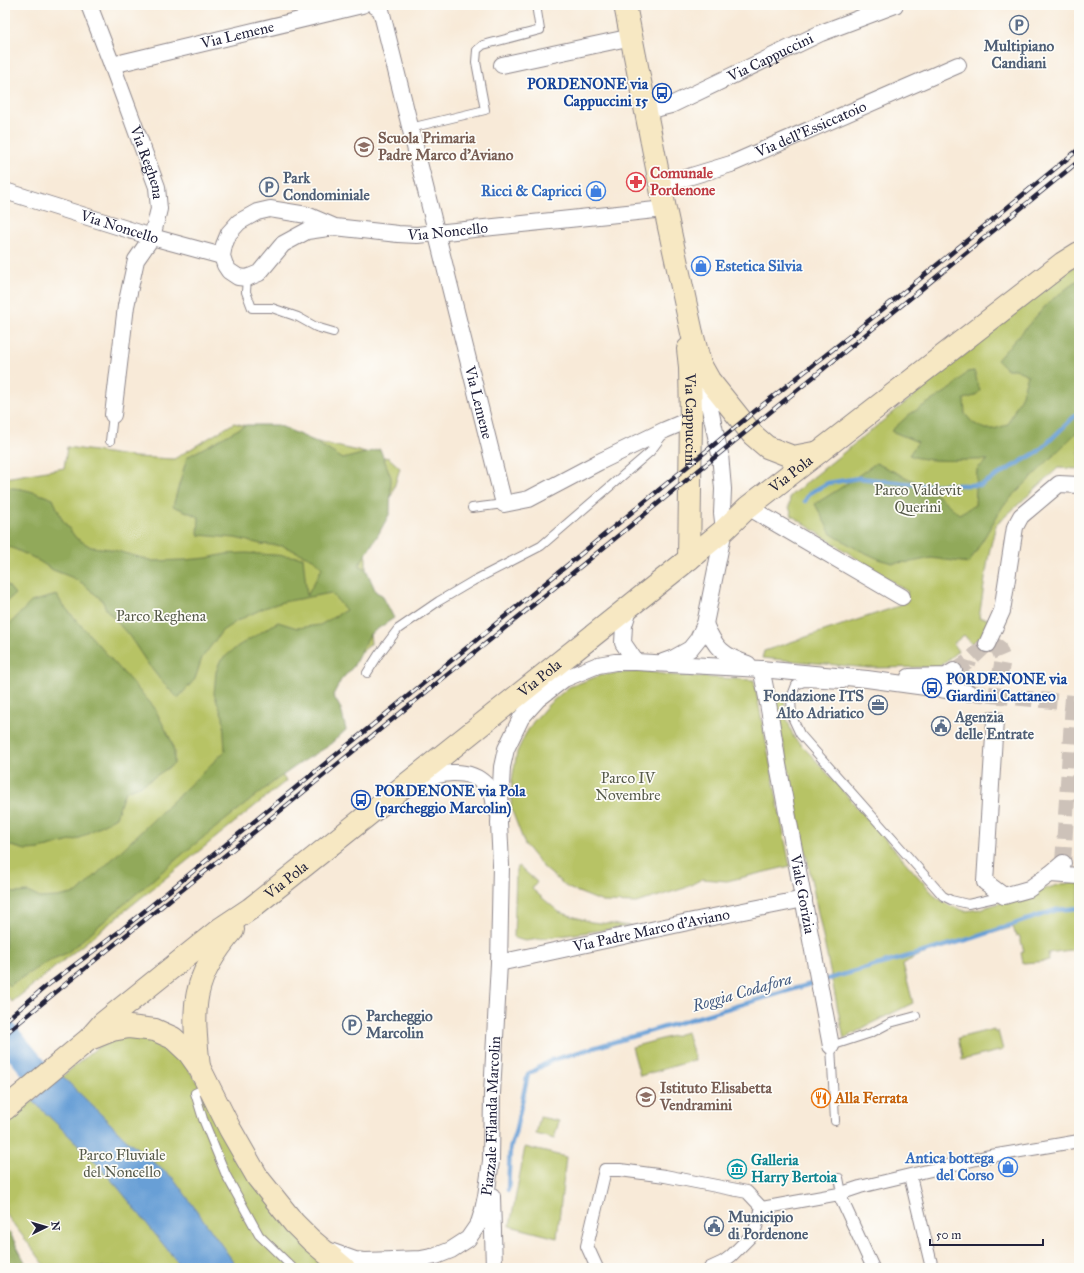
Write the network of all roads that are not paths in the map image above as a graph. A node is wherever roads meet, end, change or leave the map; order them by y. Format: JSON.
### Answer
{"nodes":[{"id":1,"x":89,"y":5,"type":"edge"},
{"id":2,"x":362,"y":5,"type":"edge"},
{"id":3,"x":374,"y":5,"type":"edge"},
{"id":4,"x":536,"y":5,"type":"edge"},
{"id":5,"x":625,"y":5,"type":"edge"},
{"id":6,"x":895,"y":5,"type":"edge"},
{"id":7,"x":632,"y":37,"type":"junction"},
{"id":8,"x":112,"y":65,"type":"junction"},
{"id":9,"x":502,"y":65,"type":"dead end"},
{"id":10,"x":958,"y":65,"type":"dead end"},
{"id":11,"x":647,"y":111,"type":"junction"},
{"id":12,"x":410,"y":128,"type":"junction"},
{"id":13,"x":661,"y":184,"type":"junction"},
{"id":14,"x":5,"y":191,"type":"edge"},
{"id":15,"x":665,"y":209,"type":"junction"},
{"id":16,"x":335,"y":228,"type":"junction"},
{"id":17,"x":436,"y":233,"type":"junction"},
{"id":18,"x":152,"y":237,"type":"junction"},
{"id":19,"x":1079,"y":253,"type":"edge"},
{"id":20,"x":222,"y":256,"type":"junction"},
{"id":21,"x":247,"y":278,"type":"junction"},
{"id":22,"x":680,"y":281,"type":"junction"},
{"id":23,"x":332,"y":332,"type":"dead end"},
{"id":24,"x":700,"y":364,"type":"junction"},
{"id":25,"x":113,"y":415,"type":"joint"},
{"id":26,"x":691,"y":419,"type":"junction"},
{"id":27,"x":665,"y":430,"type":"junction"},
{"id":28,"x":110,"y":442,"type":"dead end"},
{"id":29,"x":820,"y":452,"type":"junction"},
{"id":30,"x":1079,"y":485,"type":"edge"},
{"id":31,"x":504,"y":504,"type":"junction"},
{"id":32,"x":748,"y":507,"type":"junction"},
{"id":33,"x":472,"y":508,"type":"dead end"},
{"id":34,"x":724,"y":530,"type":"junction"},
{"id":35,"x":689,"y":559,"type":"junction"},
{"id":36,"x":902,"y":597,"type":"dead end"},
{"id":37,"x":630,"y":606,"type":"junction"},
{"id":38,"x":705,"y":624,"type":"junction"},
{"id":39,"x":987,"y":644,"type":"dead end"},
{"id":40,"x":636,"y":662,"type":"junction"},
{"id":41,"x":658,"y":663,"type":"junction"},
{"id":42,"x":761,"y":669,"type":"junction"},
{"id":43,"x":954,"y":671,"type":"tunnel mouth"},
{"id":44,"x":367,"y":673,"type":"dead end"},
{"id":45,"x":867,"y":679,"type":"junction"},
{"id":46,"x":967,"y":691,"type":"tunnel mouth"},
{"id":47,"x":994,"y":720,"type":"tunnel mouth"},
{"id":48,"x":403,"y":788,"type":"junction"},
{"id":49,"x":499,"y":823,"type":"junction"},
{"id":50,"x":1063,"y":863,"type":"dead end"},
{"id":51,"x":1050,"y":874,"type":"junction"},
{"id":52,"x":1079,"y":876,"type":"edge"},
{"id":53,"x":1004,"y":896,"type":"junction"},
{"id":54,"x":804,"y":899,"type":"junction"},
{"id":55,"x":250,"y":909,"type":"junction"},
{"id":56,"x":499,"y":963,"type":"junction"},
{"id":57,"x":916,"y":1016,"type":"dead end"},
{"id":58,"x":81,"y":1046,"type":"junction"},
{"id":59,"x":831,"y":1046,"type":"junction"},
{"id":60,"x":198,"y":1066,"type":"junction"},
{"id":61,"x":209,"y":1087,"type":"junction"},
{"id":62,"x":5,"y":1109,"type":"edge"},
{"id":63,"x":835,"y":1121,"type":"dead end"},
{"id":64,"x":1079,"y":1140,"type":"edge"},
{"id":65,"x":491,"y":1161,"type":"junction"},
{"id":66,"x":910,"y":1176,"type":"junction"},
{"id":67,"x":839,"y":1178,"type":"dead end"},
{"id":68,"x":841,"y":1193,"type":"junction"},
{"id":69,"x":762,"y":1208,"type":"junction"},
{"id":70,"x":311,"y":1240,"type":"junction"},
{"id":71,"x":293,"y":1268,"type":"edge"},
{"id":72,"x":344,"y":1268,"type":"edge"},
{"id":73,"x":494,"y":1268,"type":"edge"},
{"id":74,"x":597,"y":1268,"type":"edge"},
{"id":75,"x":710,"y":1268,"type":"edge"},
{"id":76,"x":873,"y":1268,"type":"edge"},
{"id":77,"x":932,"y":1268,"type":"edge"}],
"edges":[{"from":1,"to":8,"type":"street","name":"Via Reghena"},
{"from":2,"to":8,"type":"street","name":"Via Lemene"},
{"from":3,"to":12,"type":"street","name":"Via Lemene"},
{"from":4,"to":12,"type":"lane"},
{"from":5,"to":7,"type":"main road","name":"Via Cappuccini"},
{"from":6,"to":11,"type":"street","name":"Via Cappuccini"},
{"from":7,"to":9,"type":"street"},
{"from":7,"to":11,"type":"main road","name":"Via Cappuccini"},
{"from":8,"to":18,"type":"street","name":"Via Reghena"},
{"from":10,"to":13,"type":"street","name":"Via dell'Essiccatoio"},
{"from":11,"to":13,"type":"main road","name":"Via Cappuccini"},
{"from":12,"to":17,"type":"street","name":"Via Lemene"},
{"from":13,"to":15,"type":"main road","name":"Via Cappuccini"},
{"from":14,"to":18,"type":"street","name":"Via Noncello"},
{"from":15,"to":17,"type":"street","name":"Via Noncello"},
{"from":15,"to":22,"type":"main road","name":"Via Cappuccini"},
{"from":16,"to":17,"type":"street","name":"Via Noncello"},
{"from":16,"to":20,"type":"street"},
{"from":16,"to":21,"type":"street","name":"Via Noncello"},
{"from":17,"to":31,"type":"street","name":"Via Lemene"},
{"from":18,"to":20,"type":"street","name":"Via Noncello"},
{"from":18,"to":25,"type":"street","name":"Via Reghena"},
{"from":19,"to":29,"type":"main road","name":"Via Pola"},
{"from":20,"to":21,"type":"street"},
{"from":21,"to":23,"type":"lane"},
{"from":22,"to":24,"type":"main road","name":"Via Cappuccini"},
{"from":22,"to":26,"type":"main road","name":"Via Cappuccini"},
{"from":24,"to":29,"type":"main road","name":"Via Cappuccini"},
{"from":24,"to":34,"type":"street","name":"Via Cappuccini"},
{"from":25,"to":28,"type":"lane","name":"Via Reghena"},
{"from":26,"to":27,"type":"street"},
{"from":26,"to":35,"type":"main road","name":"Via Cappuccini"},
{"from":27,"to":31,"type":"street"},
{"from":27,"to":44,"type":"lane"},
{"from":29,"to":32,"type":"main road","name":"Via Pola"},
{"from":30,"to":39,"type":"street"},
{"from":31,"to":33,"type":"lane"},
{"from":32,"to":34,"type":"main road","name":"Via Pola"},
{"from":32,"to":36,"type":"street"},
{"from":34,"to":35,"type":"main road","name":"Via Pola"},
{"from":34,"to":38,"type":"street","name":"Via Cappuccini"},
{"from":35,"to":37,"type":"main road","name":"Via Pola"},
{"from":37,"to":40,"type":"street"},
{"from":37,"to":48,"type":"main road","name":"Via Pola"},
{"from":38,"to":41,"type":"street","name":"Via Cappuccini"},
{"from":38,"to":42,"type":"street"},
{"from":40,"to":41,"type":"street","name":"Piazzale Filanda Marcolin"},
{"from":40,"to":49,"type":"street","name":"Piazzale Filanda Marcolin"},
{"from":41,"to":42,"type":"street","name":"Piazzale Filanda Marcolin"},
{"from":42,"to":45,"type":"street"},
{"from":42,"to":54,"type":"street","name":"Viale Gorizia"},
{"from":43,"to":45,"type":"street"},
{"from":45,"to":46,"type":"street"},
{"from":45,"to":53,"type":"lane"},
{"from":47,"to":53,"type":"street"},
{"from":48,"to":49,"type":"street","name":"Piazzale Filanda Marcolin"},
{"from":48,"to":55,"type":"main road","name":"Via Pola"},
{"from":49,"to":56,"type":"street","name":"Piazzale Filanda Marcolin"},
{"from":50,"to":51,"type":"street"},
{"from":51,"to":52,"type":"street"},
{"from":51,"to":53,"type":"street"},
{"from":54,"to":56,"type":"street","name":"Via Padre Marco d'Aviano"},
{"from":54,"to":59,"type":"street","name":"Viale Gorizia"},
{"from":55,"to":58,"type":"main road","name":"Via Pola"},
{"from":55,"to":60,"type":"main road"},
{"from":56,"to":65,"type":"street","name":"Piazzale Filanda Marcolin"},
{"from":57,"to":59,"type":"lane"},
{"from":58,"to":60,"type":"main road"},
{"from":58,"to":62,"type":"main road","name":"Via Pola"},
{"from":59,"to":63,"type":"lane","name":"Viale Gorizia"},
{"from":60,"to":61,"type":"main road"},
{"from":61,"to":70,"type":"main road"},
{"from":61,"to":71,"type":"lane"},
{"from":64,"to":66,"type":"street"},
{"from":65,"to":70,"type":"street","name":"Piazzale Filanda Marcolin"},
{"from":65,"to":73,"type":"street"},
{"from":66,"to":68,"type":"street"},
{"from":66,"to":77,"type":"street"},
{"from":67,"to":68,"type":"lane"},
{"from":68,"to":69,"type":"street"},
{"from":68,"to":76,"type":"street"},
{"from":69,"to":74,"type":"street"},
{"from":69,"to":75,"type":"street"},
{"from":70,"to":72,"type":"main road"}]}
